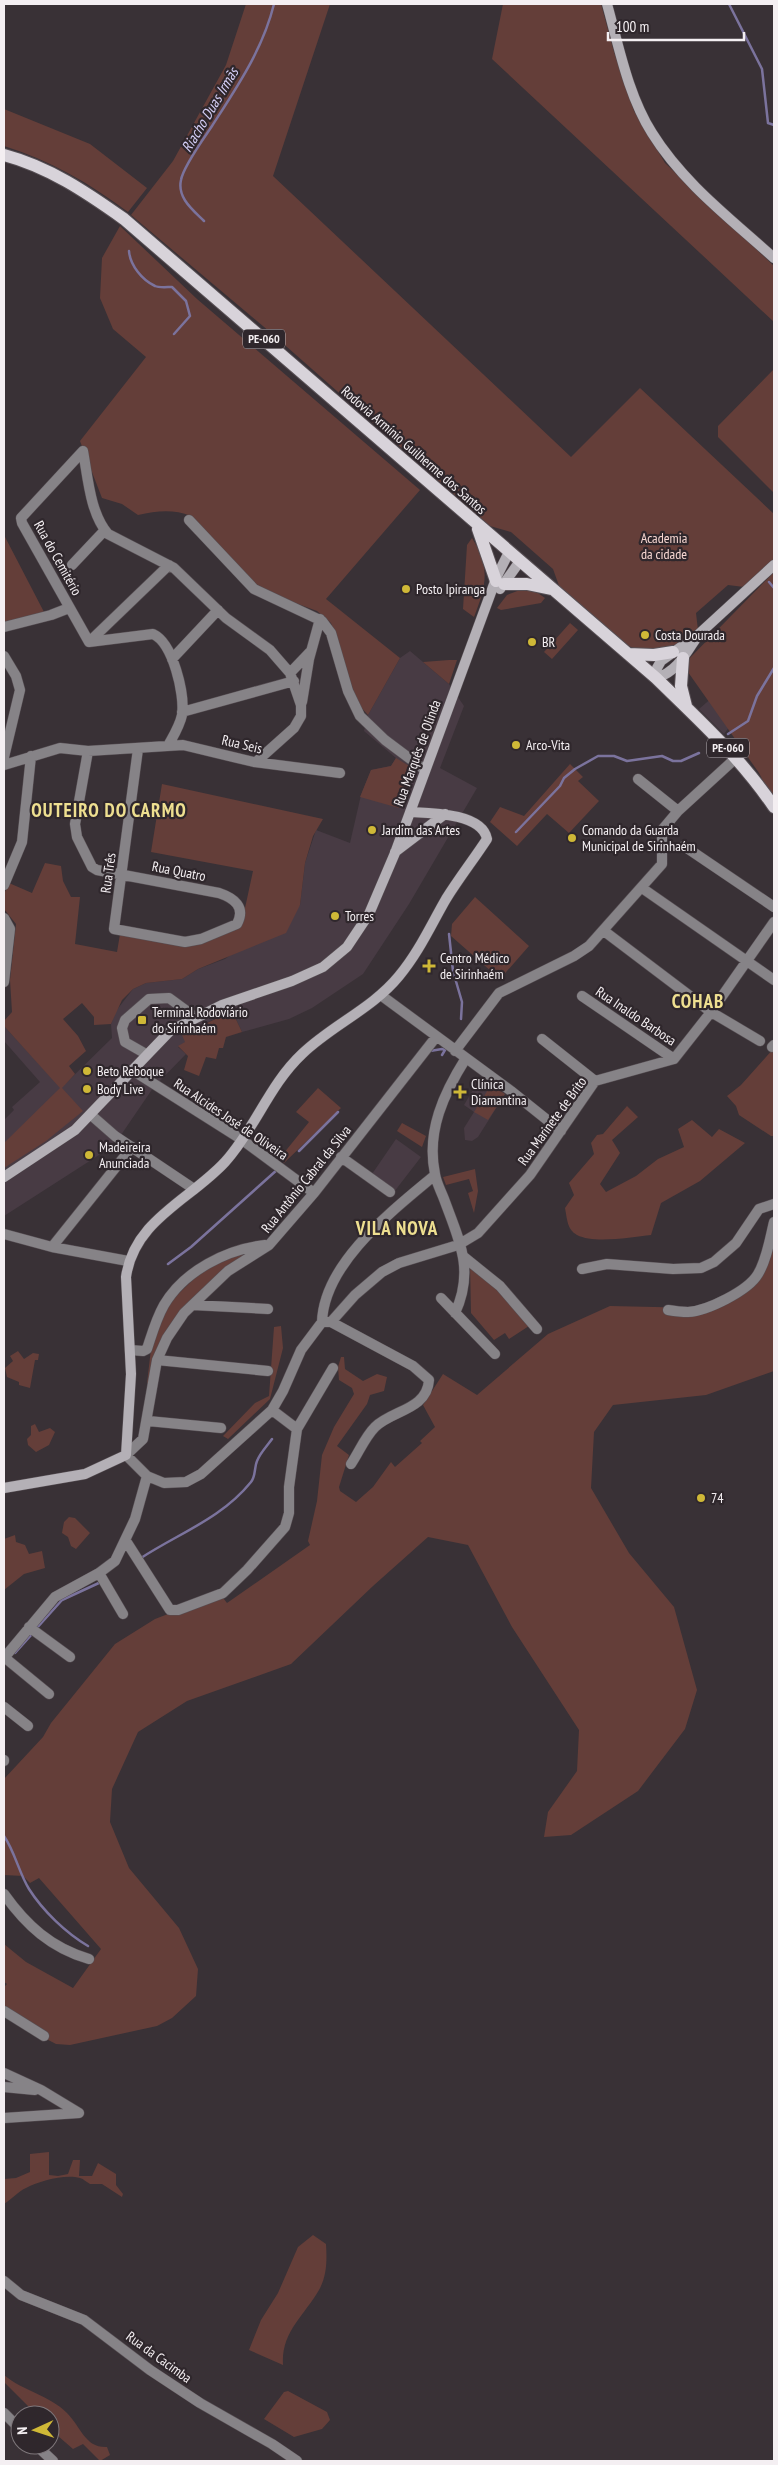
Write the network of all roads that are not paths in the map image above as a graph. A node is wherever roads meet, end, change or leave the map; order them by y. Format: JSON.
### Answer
{"nodes":[{"id":1,"x":607,"y":4,"type":"edge"},
{"id":2,"x":4,"y":155,"type":"edge"},
{"id":3,"x":774,"y":258,"type":"edge"},
{"id":4,"x":189,"y":520,"type":"dead end"},
{"id":5,"x":478,"y":527,"type":"junction"},
{"id":6,"x":105,"y":530,"type":"junction"},
{"id":7,"x":509,"y":552,"type":"junction"},
{"id":8,"x":520,"y":561,"type":"junction"},
{"id":9,"x":168,"y":564,"type":"junction"},
{"id":10,"x":72,"y":565,"type":"dead end"},
{"id":11,"x":774,"y":565,"type":"edge"},
{"id":12,"x":500,"y":582,"type":"junction"},
{"id":13,"x":554,"y":590,"type":"junction"},
{"id":14,"x":69,"y":608,"type":"junction"},
{"id":15,"x":218,"y":610,"type":"junction"},
{"id":16,"x":320,"y":619,"type":"junction"},
{"id":17,"x":4,"y":627,"type":"edge"},
{"id":18,"x":89,"y":642,"type":"junction"},
{"id":19,"x":311,"y":652,"type":"junction"},
{"id":20,"x":628,"y":654,"type":"junction"},
{"id":21,"x":678,"y":655,"type":"junction"},
{"id":22,"x":4,"y":656,"type":"edge"},
{"id":23,"x":172,"y":659,"type":"junction"},
{"id":24,"x":292,"y":677,"type":"junction"},
{"id":25,"x":656,"y":678,"type":"junction"},
{"id":26,"x":687,"y":708,"type":"junction"},
{"id":27,"x":302,"y":711,"type":"junction"},
{"id":28,"x":182,"y":712,"type":"junction"},
{"id":29,"x":169,"y":744,"type":"junction"},
{"id":30,"x":138,"y":749,"type":"junction"},
{"id":31,"x":88,"y":751,"type":"junction"},
{"id":32,"x":31,"y":756,"type":"junction"},
{"id":33,"x":4,"y":757,"type":"edge"},
{"id":34,"x":737,"y":757,"type":"junction"},
{"id":35,"x":256,"y":762,"type":"junction"},
{"id":36,"x":4,"y":765,"type":"edge"},
{"id":37,"x":425,"y":770,"type":"junction"},
{"id":38,"x":340,"y":773,"type":"dead end"},
{"id":39,"x":638,"y":779,"type":"dead end"},
{"id":40,"x":774,"y":807,"type":"edge"},
{"id":41,"x":678,"y":811,"type":"junction"},
{"id":42,"x":410,"y":812,"type":"junction"},
{"id":43,"x":445,"y":814,"type":"junction"},
{"id":44,"x":684,"y":846,"type":"dead end"},
{"id":45,"x":395,"y":853,"type":"junction"},
{"id":46,"x":122,"y":874,"type":"junction"},
{"id":47,"x":4,"y":885,"type":"edge"},
{"id":48,"x":642,"y":888,"type":"junction"},
{"id":49,"x":774,"y":907,"type":"edge"},
{"id":50,"x":4,"y":918,"type":"edge"},
{"id":51,"x":774,"y":922,"type":"edge"},
{"id":52,"x":604,"y":931,"type":"junction"},
{"id":53,"x":185,"y":942,"type":"joint"},
{"id":54,"x":746,"y":962,"type":"junction"},
{"id":55,"x":774,"y":980,"type":"edge"},
{"id":56,"x":4,"y":982,"type":"edge"},
{"id":57,"x":382,"y":996,"type":"junction"},
{"id":58,"x":582,"y":996,"type":"dead end"},
{"id":59,"x":711,"y":1012,"type":"junction"},
{"id":60,"x":195,"y":1017,"type":"junction"},
{"id":61,"x":542,"y":1039,"type":"dead end"},
{"id":62,"x":760,"y":1041,"type":"dead end"},
{"id":63,"x":446,"y":1044,"type":"junction"},
{"id":64,"x":146,"y":1054,"type":"junction"},
{"id":65,"x":466,"y":1058,"type":"junction"},
{"id":66,"x":674,"y":1058,"type":"junction"},
{"id":67,"x":132,"y":1070,"type":"junction"},
{"id":68,"x":595,"y":1081,"type":"junction"},
{"id":69,"x":91,"y":1115,"type":"junction"},
{"id":70,"x":561,"y":1131,"type":"junction"},
{"id":71,"x":241,"y":1139,"type":"junction"},
{"id":72,"x":132,"y":1147,"type":"junction"},
{"id":73,"x":341,"y":1157,"type":"junction"},
{"id":74,"x":435,"y":1175,"type":"junction"},
{"id":75,"x":4,"y":1177,"type":"edge"},
{"id":76,"x":194,"y":1189,"type":"junction"},
{"id":77,"x":390,"y":1192,"type":"dead end"},
{"id":78,"x":314,"y":1193,"type":"junction"},
{"id":79,"x":774,"y":1204,"type":"edge"},
{"id":80,"x":774,"y":1222,"type":"edge"},
{"id":81,"x":4,"y":1234,"type":"edge"},
{"id":82,"x":269,"y":1245,"type":"junction"},
{"id":83,"x":458,"y":1245,"type":"junction"},
{"id":84,"x":52,"y":1247,"type":"junction"},
{"id":85,"x":464,"y":1257,"type":"junction"},
{"id":86,"x":128,"y":1261,"type":"junction"},
{"id":87,"x":582,"y":1269,"type":"dead end"},
{"id":88,"x":441,"y":1298,"type":"dead end"},
{"id":89,"x":193,"y":1305,"type":"junction"},
{"id":90,"x":268,"y":1309,"type":"dead end"},
{"id":91,"x":668,"y":1310,"type":"dead end"},
{"id":92,"x":455,"y":1313,"type":"junction"},
{"id":93,"x":326,"y":1322,"type":"junction"},
{"id":94,"x":537,"y":1330,"type":"dead end"},
{"id":95,"x":130,"y":1350,"type":"junction"},
{"id":96,"x":495,"y":1354,"type":"dead end"},
{"id":97,"x":157,"y":1360,"type":"junction"},
{"id":98,"x":333,"y":1368,"type":"dead end"},
{"id":99,"x":268,"y":1371,"type":"dead end"},
{"id":100,"x":272,"y":1410,"type":"junction"},
{"id":101,"x":148,"y":1420,"type":"junction"},
{"id":102,"x":221,"y":1428,"type":"dead end"},
{"id":103,"x":298,"y":1429,"type":"junction"},
{"id":104,"x":126,"y":1454,"type":"junction"},
{"id":105,"x":351,"y":1464,"type":"dead end"},
{"id":106,"x":147,"y":1476,"type":"junction"},
{"id":107,"x":4,"y":1488,"type":"edge"},
{"id":108,"x":126,"y":1541,"type":"junction"},
{"id":109,"x":99,"y":1573,"type":"junction"},
{"id":110,"x":123,"y":1614,"type":"dead end"},
{"id":111,"x":29,"y":1627,"type":"junction"},
{"id":112,"x":70,"y":1657,"type":"dead end"},
{"id":113,"x":4,"y":1658,"type":"edge"},
{"id":114,"x":49,"y":1694,"type":"dead end"},
{"id":115,"x":4,"y":1707,"type":"edge"},
{"id":116,"x":28,"y":1726,"type":"dead end"},
{"id":117,"x":4,"y":1894,"type":"edge"},
{"id":118,"x":89,"y":1959,"type":"dead end"},
{"id":119,"x":4,"y":2011,"type":"edge"},
{"id":120,"x":44,"y":2036,"type":"dead end"},
{"id":121,"x":4,"y":2073,"type":"edge"},
{"id":122,"x":4,"y":2087,"type":"edge"},
{"id":123,"x":41,"y":2090,"type":"junction"},
{"id":124,"x":4,"y":2118,"type":"edge"},
{"id":125,"x":4,"y":2281,"type":"edge"},
{"id":126,"x":297,"y":2461,"type":"edge"}],
"edges":[{"from":1,"to":3,"type":"main road"},
{"from":2,"to":5,"type":"main road","name":"Rodovia Armínio Guilherme dos Santos","number":"PE-060"},
{"from":4,"to":16,"type":"street"},
{"from":5,"to":7,"type":"main road","name":"Rodovia Armínio Guilherme dos Santos","number":"PE-060"},
{"from":5,"to":12,"type":"main road"},
{"from":6,"to":9,"type":"street"},
{"from":6,"to":10,"type":"street"},
{"from":6,"to":14,"type":"street","name":"Rua do Cemitério"},
{"from":7,"to":8,"type":"main road","name":"Rodovia Armínio Guilherme dos Santos","number":"PE-060"},
{"from":7,"to":12,"type":"main road"},
{"from":8,"to":12,"type":"main road"},
{"from":8,"to":13,"type":"main road","name":"Rodovia Armínio Guilherme dos Santos","number":"PE-060"},
{"from":9,"to":15,"type":"street"},
{"from":9,"to":18,"type":"street"},
{"from":11,"to":21,"type":"main road"},
{"from":12,"to":13,"type":"main road"},
{"from":12,"to":37,"type":"main road","name":"Rua Marquês de Olinda"},
{"from":13,"to":20,"type":"main road","name":"Rodovia Armínio Guilherme dos Santos","number":"PE-060"},
{"from":14,"to":17,"type":"street","name":"Rua do Cemitério"},
{"from":14,"to":18,"type":"street","name":"Rua do Cemitério"},
{"from":15,"to":23,"type":"street"},
{"from":15,"to":24,"type":"street"},
{"from":16,"to":19,"type":"street"},
{"from":16,"to":37,"type":"street"},
{"from":18,"to":23,"type":"street"},
{"from":19,"to":24,"type":"street"},
{"from":19,"to":27,"type":"street"},
{"from":20,"to":21,"type":"main road"},
{"from":20,"to":25,"type":"main road","name":"Rodovia Armínio Guilherme dos Santos","number":"PE-060"},
{"from":21,"to":25,"type":"main road"},
{"from":21,"to":25,"type":"main road"},
{"from":21,"to":26,"type":"main road"},
{"from":22,"to":33,"type":"street"},
{"from":23,"to":28,"type":"street"},
{"from":24,"to":27,"type":"street"},
{"from":24,"to":28,"type":"street"},
{"from":25,"to":26,"type":"main road","name":"Rodovia Armínio Guilherme dos Santos","number":"PE-060"},
{"from":26,"to":34,"type":"main road","name":"Rodovia Armínio Guilherme dos Santos","number":"PE-060"},
{"from":27,"to":35,"type":"street"},
{"from":28,"to":29,"type":"street"},
{"from":29,"to":30,"type":"street","name":"Rua Seis"},
{"from":29,"to":35,"type":"street","name":"Rua Seis"},
{"from":30,"to":31,"type":"street","name":"Rua Seis"},
{"from":30,"to":46,"type":"street","name":"Rua Três"},
{"from":31,"to":32,"type":"street"},
{"from":31,"to":46,"type":"street","name":"Rua Quatro"},
{"from":32,"to":36,"type":"street"},
{"from":32,"to":47,"type":"street"},
{"from":34,"to":40,"type":"main road","name":"Rodovia Armínio Guilherme dos Santos","number":"PE-060"},
{"from":34,"to":41,"type":"street","name":"Rua Antônio Cabral da Silva"},
{"from":35,"to":38,"type":"street","name":"Rua Seis"},
{"from":37,"to":42,"type":"main road","name":"Rua Marquês de Olinda"},
{"from":39,"to":41,"type":"street"},
{"from":41,"to":48,"type":"street","name":"Rua Antônio Cabral da Silva"},
{"from":42,"to":43,"type":"main road"},
{"from":42,"to":45,"type":"main road","name":"Rua Marquês de Olinda"},
{"from":43,"to":45,"type":"main road"},
{"from":43,"to":57,"type":"main road"},
{"from":44,"to":49,"type":"street"},
{"from":45,"to":60,"type":"main road","name":"Rua Marquês de Olinda"},
{"from":46,"to":53,"type":"street","name":"Rua Três"},
{"from":46,"to":53,"type":"street","name":"Rua Quatro"},
{"from":48,"to":52,"type":"street","name":"Rua Antônio Cabral da Silva"},
{"from":48,"to":54,"type":"street"},
{"from":50,"to":56,"type":"street"},
{"from":51,"to":54,"type":"street"},
{"from":52,"to":59,"type":"street"},
{"from":52,"to":63,"type":"street","name":"Rua Antônio Cabral da Silva"},
{"from":54,"to":55,"type":"street"},
{"from":54,"to":59,"type":"street"},
{"from":57,"to":63,"type":"street"},
{"from":57,"to":71,"type":"main road"},
{"from":58,"to":66,"type":"street","name":"Rua Inaldo Barbosa"},
{"from":59,"to":62,"type":"street"},
{"from":59,"to":66,"type":"street"},
{"from":60,"to":64,"type":"main road","name":"Rua Marquês de Olinda"},
{"from":60,"to":64,"type":"street"},
{"from":61,"to":68,"type":"street"},
{"from":63,"to":65,"type":"street"},
{"from":63,"to":73,"type":"street","name":"Rua Antônio Cabral da Silva"},
{"from":64,"to":67,"type":"main road","name":"Rua Marquês de Olinda"},
{"from":65,"to":70,"type":"street"},
{"from":65,"to":74,"type":"street"},
{"from":66,"to":68,"type":"street","name":"Rua Marinete de Brito"},
{"from":67,"to":69,"type":"main road","name":"Rua Marquês de Olinda"},
{"from":67,"to":71,"type":"street","name":"Rua Alcides José de Oliveira"},
{"from":68,"to":70,"type":"street","name":"Rua Marinete de Brito"},
{"from":69,"to":72,"type":"street"},
{"from":69,"to":75,"type":"main road","name":"Rua Marquês de Olinda"},
{"from":70,"to":83,"type":"street","name":"Rua Marinete de Brito"},
{"from":71,"to":76,"type":"main road"},
{"from":71,"to":78,"type":"street","name":"Rua Alcides José de Oliveira"},
{"from":72,"to":76,"type":"street"},
{"from":72,"to":84,"type":"street"},
{"from":73,"to":77,"type":"street"},
{"from":73,"to":78,"type":"street","name":"Rua Antônio Cabral da Silva"},
{"from":74,"to":83,"type":"street"},
{"from":74,"to":93,"type":"street"},
{"from":76,"to":86,"type":"main road"},
{"from":78,"to":82,"type":"street","name":"Rua Antônio Cabral da Silva"},
{"from":79,"to":87,"type":"street"},
{"from":80,"to":91,"type":"street"},
{"from":81,"to":84,"type":"street"},
{"from":82,"to":89,"type":"street","name":"Rua Antônio Cabral da Silva"},
{"from":82,"to":95,"type":"street"},
{"from":83,"to":85,"type":"street"},
{"from":83,"to":93,"type":"street","name":"Rua Marinete de Brito"},
{"from":84,"to":86,"type":"street"},
{"from":85,"to":92,"type":"street"},
{"from":85,"to":94,"type":"street"},
{"from":86,"to":95,"type":"main road"},
{"from":88,"to":92,"type":"street"},
{"from":89,"to":90,"type":"street"},
{"from":89,"to":97,"type":"street","name":"Rua Antônio Cabral da Silva"},
{"from":92,"to":96,"type":"street"},
{"from":93,"to":100,"type":"street","name":"Rua Marinete de Brito"},
{"from":93,"to":105,"type":"street"},
{"from":95,"to":104,"type":"main road"},
{"from":97,"to":99,"type":"street"},
{"from":97,"to":101,"type":"street","name":"Rua Antônio Cabral da Silva"},
{"from":98,"to":103,"type":"street"},
{"from":100,"to":103,"type":"street"},
{"from":100,"to":106,"type":"street","name":"Rua Marinete de Brito"},
{"from":101,"to":102,"type":"street"},
{"from":101,"to":104,"type":"street","name":"Rua Antônio Cabral da Silva"},
{"from":103,"to":108,"type":"street"},
{"from":104,"to":106,"type":"street"},
{"from":104,"to":107,"type":"main road"},
{"from":106,"to":108,"type":"street"},
{"from":108,"to":109,"type":"street"},
{"from":109,"to":110,"type":"street"},
{"from":109,"to":111,"type":"street"},
{"from":111,"to":112,"type":"street"},
{"from":111,"to":113,"type":"street"},
{"from":113,"to":114,"type":"street"},
{"from":115,"to":116,"type":"street"},
{"from":117,"to":118,"type":"street"},
{"from":119,"to":120,"type":"street"},
{"from":121,"to":123,"type":"street"},
{"from":122,"to":123,"type":"street"},
{"from":123,"to":124,"type":"street"},
{"from":125,"to":126,"type":"street","name":"Rua da Cacimba"}]}
